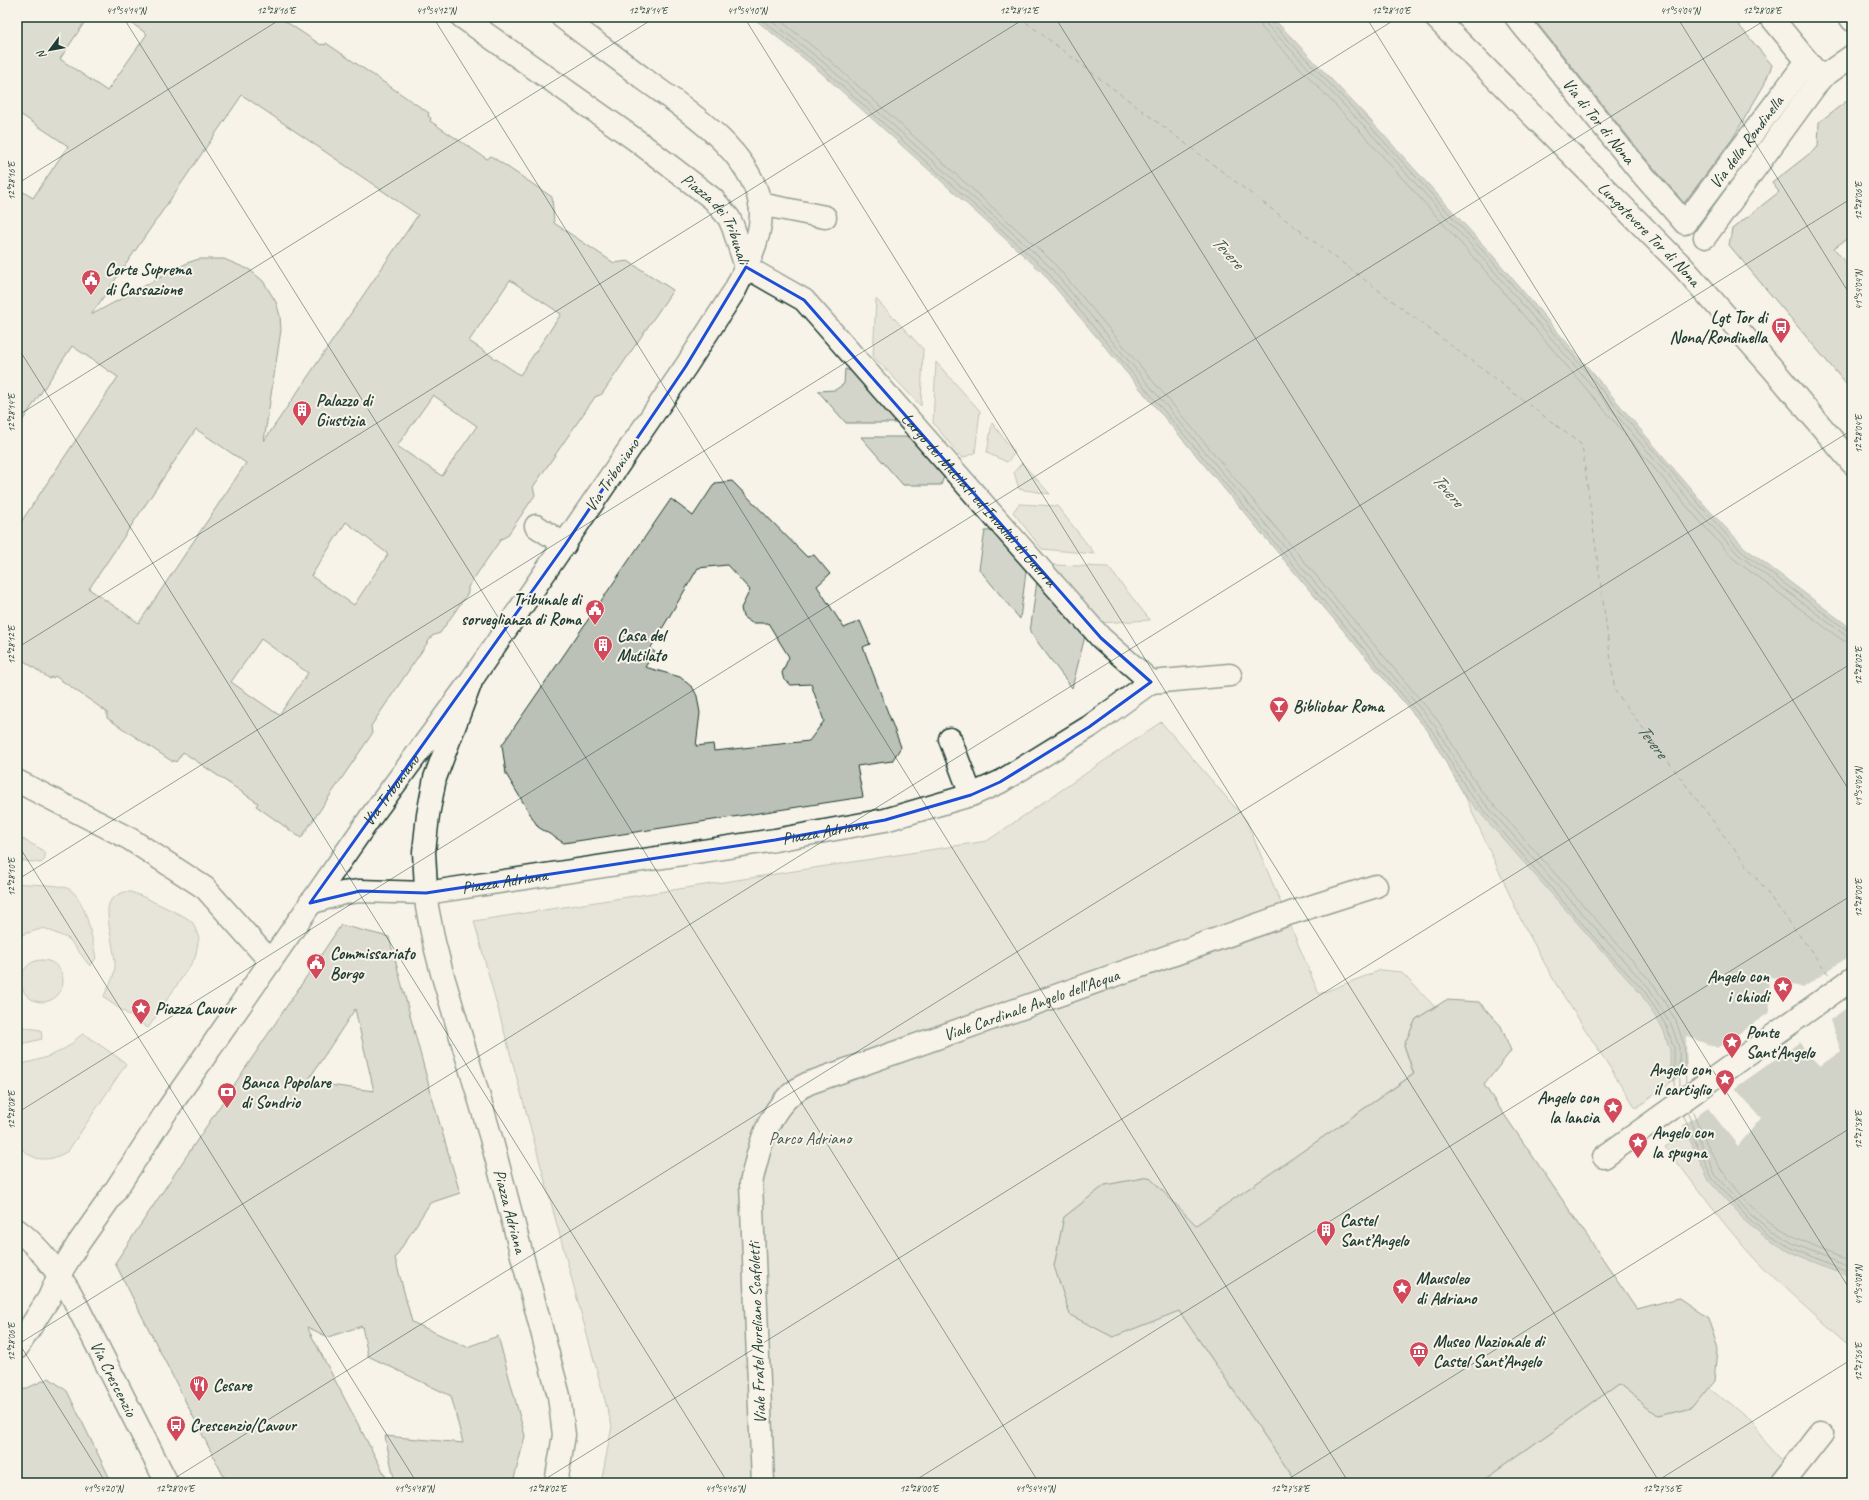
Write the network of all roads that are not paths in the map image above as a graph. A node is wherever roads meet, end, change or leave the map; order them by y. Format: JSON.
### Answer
{"nodes":[{"id":1,"x":462,"y":17,"type":"edge"},
{"id":2,"x":562,"y":17,"type":"edge"},
{"id":3,"x":1435,"y":17,"type":"edge"},
{"id":4,"x":1771,"y":17,"type":"edge"},
{"id":5,"x":1850,"y":17,"type":"edge"},
{"id":6,"x":1852,"y":20,"type":"edge"},
{"id":7,"x":1527,"y":21,"type":"edge"},
{"id":8,"x":1852,"y":56,"type":"edge"},
{"id":9,"x":1807,"y":61,"type":"junction"},
{"id":10,"x":1821,"y":78,"type":"junction"},
{"id":11,"x":760,"y":204,"type":"junction"},
{"id":12,"x":825,"y":217,"type":"dead end"},
{"id":13,"x":1685,"y":224,"type":"joint"},
{"id":14,"x":1705,"y":237,"type":"dead end"},
{"id":15,"x":746,"y":267,"type":"junction"},
{"id":16,"x":1852,"y":463,"type":"edge"},
{"id":17,"x":536,"y":526,"type":"dead end"},
{"id":18,"x":565,"y":545,"type":"junction"},
{"id":19,"x":1230,"y":674,"type":"dead end"},
{"id":20,"x":472,"y":679,"type":"junction"},
{"id":21,"x":1151,"y":682,"type":"junction"},
{"id":22,"x":950,"y":739,"type":"dead end"},
{"id":23,"x":17,"y":781,"type":"edge"},
{"id":24,"x":971,"y":795,"type":"junction"},
{"id":25,"x":1376,"y":886,"type":"dead end"},
{"id":26,"x":426,"y":893,"type":"junction"},
{"id":27,"x":310,"y":903,"type":"junction"},
{"id":28,"x":270,"y":961,"type":"junction"},
{"id":29,"x":1852,"y":979,"type":"edge"},
{"id":30,"x":1604,"y":1157,"type":"dead end"},
{"id":31,"x":751,"y":1182,"type":"joint"},
{"id":32,"x":17,"y":1230,"type":"edge"},
{"id":33,"x":59,"y":1275,"type":"junction"},
{"id":34,"x":17,"y":1348,"type":"edge"},
{"id":35,"x":1822,"y":1432,"type":"dead end"},
{"id":36,"x":167,"y":1483,"type":"edge"},
{"id":37,"x":556,"y":1483,"type":"edge"},
{"id":38,"x":762,"y":1483,"type":"edge"},
{"id":39,"x":1782,"y":1483,"type":"edge"}],
"edges":[{"from":1,"to":15,"type":"street","name":"Piazza dei Tribunali"},
{"from":2,"to":11,"type":"street","name":"Piazza dei Tribunali"},
{"from":3,"to":16,"type":"street","name":"Lungotevere Tor di Nona"},
{"from":4,"to":9,"type":"street"},
{"from":5,"to":6,"type":"street"},
{"from":7,"to":13,"type":"street","name":"Via di Tor di Nona"},
{"from":8,"to":10,"type":"street","name":"Via della Rondinella"},
{"from":9,"to":10,"type":"street"},
{"from":9,"to":13,"type":"street","name":"Via della Rondinella"},
{"from":10,"to":14,"type":"street","name":"Via della Rondinella"},
{"from":11,"to":12,"type":"street"},
{"from":11,"to":15,"type":"street","name":"Piazza dei Tribunali"},
{"from":15,"to":18,"type":"street","name":"Via Triboniano"},
{"from":15,"to":21,"type":"street","name":"Largo dei Mutilati ed Invalidi di Guerra"},
{"from":17,"to":18,"type":"street"},
{"from":18,"to":20,"type":"street","name":"Via Triboniano"},
{"from":19,"to":21,"type":"street"},
{"from":20,"to":26,"type":"street","name":"Via Triboniano"},
{"from":20,"to":27,"type":"street","name":"Via Triboniano"},
{"from":21,"to":24,"type":"street","name":"Piazza Adriana"},
{"from":22,"to":24,"type":"street"},
{"from":23,"to":28,"type":"street"},
{"from":24,"to":26,"type":"street","name":"Piazza Adriana"},
{"from":25,"to":31,"type":"street","name":"Viale Cardinale Angelo dell'Acqua"},
{"from":26,"to":27,"type":"street"},
{"from":26,"to":37,"type":"street","name":"Piazza Adriana"},
{"from":27,"to":28,"type":"street"},
{"from":28,"to":33,"type":"street"},
{"from":29,"to":30,"type":"street"},
{"from":31,"to":38,"type":"street","name":"Viale Fratel Aureliano Scafoletti"},
{"from":32,"to":33,"type":"street"},
{"from":33,"to":34,"type":"street"},
{"from":33,"to":36,"type":"street","name":"Via Crescenzio"},
{"from":35,"to":39,"type":"street"}]}
